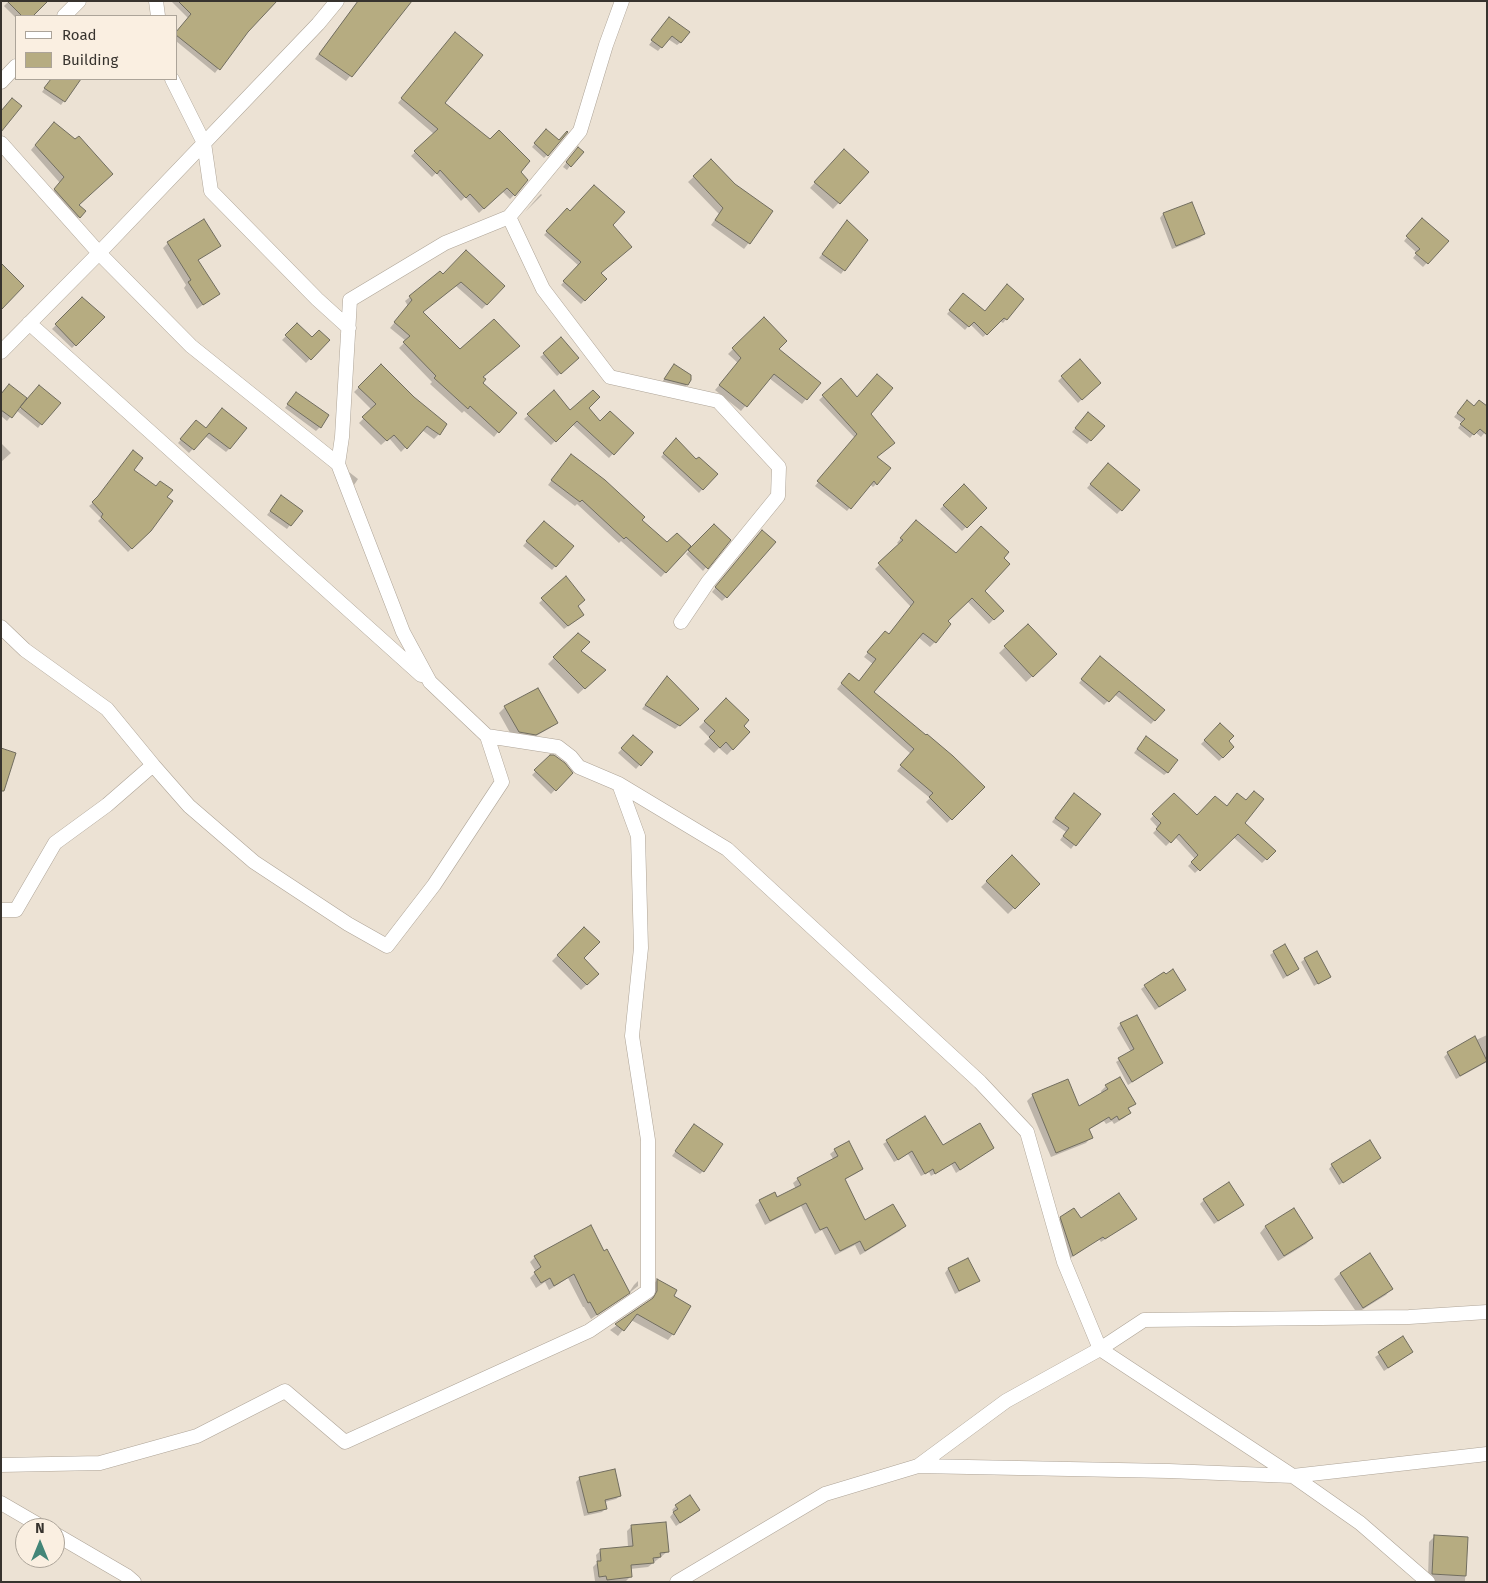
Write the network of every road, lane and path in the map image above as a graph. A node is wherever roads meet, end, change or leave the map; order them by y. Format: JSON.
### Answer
{"nodes":[{"id":1,"x":79,"y":1,"type":"edge"},
{"id":2,"x":156,"y":1,"type":"edge"},
{"id":3,"x":337,"y":1,"type":"edge"},
{"id":4,"x":622,"y":1,"type":"edge"},
{"id":5,"x":65,"y":15,"type":"edge"},
{"id":6,"x":158,"y":15,"type":"edge"},
{"id":7,"x":15,"y":67,"type":"edge"},
{"id":8,"x":172,"y":80,"type":"edge"},
{"id":9,"x":1,"y":82,"type":"edge"},
{"id":10,"x":1,"y":143,"type":"edge"},
{"id":11,"x":204,"y":143,"type":"junction"},
{"id":12,"x":509,"y":216,"type":"junction"},
{"id":13,"x":98,"y":253,"type":"junction"},
{"id":14,"x":29,"y":323,"type":"junction"},
{"id":15,"x":348,"y":328,"type":"junction"},
{"id":16,"x":1,"y":352,"type":"edge"},
{"id":17,"x":338,"y":464,"type":"junction"},
{"id":18,"x":682,"y":622,"type":"dead end"},
{"id":19,"x":1,"y":627,"type":"edge"},
{"id":20,"x":430,"y":682,"type":"junction"},
{"id":21,"x":487,"y":736,"type":"junction"},
{"id":22,"x":153,"y":766,"type":"junction"},
{"id":23,"x":619,"y":784,"type":"junction"},
{"id":24,"x":1,"y":910,"type":"edge"},
{"id":25,"x":1487,"y":1312,"type":"edge"},
{"id":26,"x":1100,"y":1349,"type":"junction"},
{"id":27,"x":1487,"y":1454,"type":"edge"},
{"id":28,"x":1,"y":1465,"type":"edge"},
{"id":29,"x":918,"y":1466,"type":"junction"},
{"id":30,"x":1293,"y":1476,"type":"junction"},
{"id":31,"x":1,"y":1503,"type":"edge"},
{"id":32,"x":27,"y":1518,"type":"edge"},
{"id":33,"x":65,"y":1540,"type":"edge"},
{"id":34,"x":134,"y":1582,"type":"edge"},
{"id":35,"x":677,"y":1582,"type":"edge"},
{"id":36,"x":1428,"y":1582,"type":"edge"}],
"edges":[{"from":1,"to":5,"type":"street"},
{"from":2,"to":6,"type":"street"},
{"from":3,"to":11,"type":"street"},
{"from":4,"to":12,"type":"street"},
{"from":7,"to":9,"type":"street"},
{"from":8,"to":11,"type":"street"},
{"from":10,"to":13,"type":"street"},
{"from":11,"to":13,"type":"street"},
{"from":11,"to":15,"type":"street"},
{"from":12,"to":15,"type":"street"},
{"from":12,"to":18,"type":"street"},
{"from":13,"to":14,"type":"street"},
{"from":13,"to":17,"type":"street"},
{"from":14,"to":16,"type":"street"},
{"from":14,"to":20,"type":"street"},
{"from":15,"to":17,"type":"street"},
{"from":17,"to":20,"type":"street"},
{"from":19,"to":22,"type":"street"},
{"from":20,"to":21,"type":"street"},
{"from":21,"to":22,"type":"street"},
{"from":21,"to":23,"type":"street"},
{"from":22,"to":24,"type":"street"},
{"from":23,"to":26,"type":"street"},
{"from":23,"to":28,"type":"street"},
{"from":25,"to":26,"type":"street"},
{"from":26,"to":29,"type":"street"},
{"from":26,"to":30,"type":"street"},
{"from":27,"to":30,"type":"street"},
{"from":29,"to":30,"type":"street"},
{"from":29,"to":35,"type":"street"},
{"from":30,"to":36,"type":"street"},
{"from":31,"to":32,"type":"street"},
{"from":33,"to":34,"type":"street"}]}
